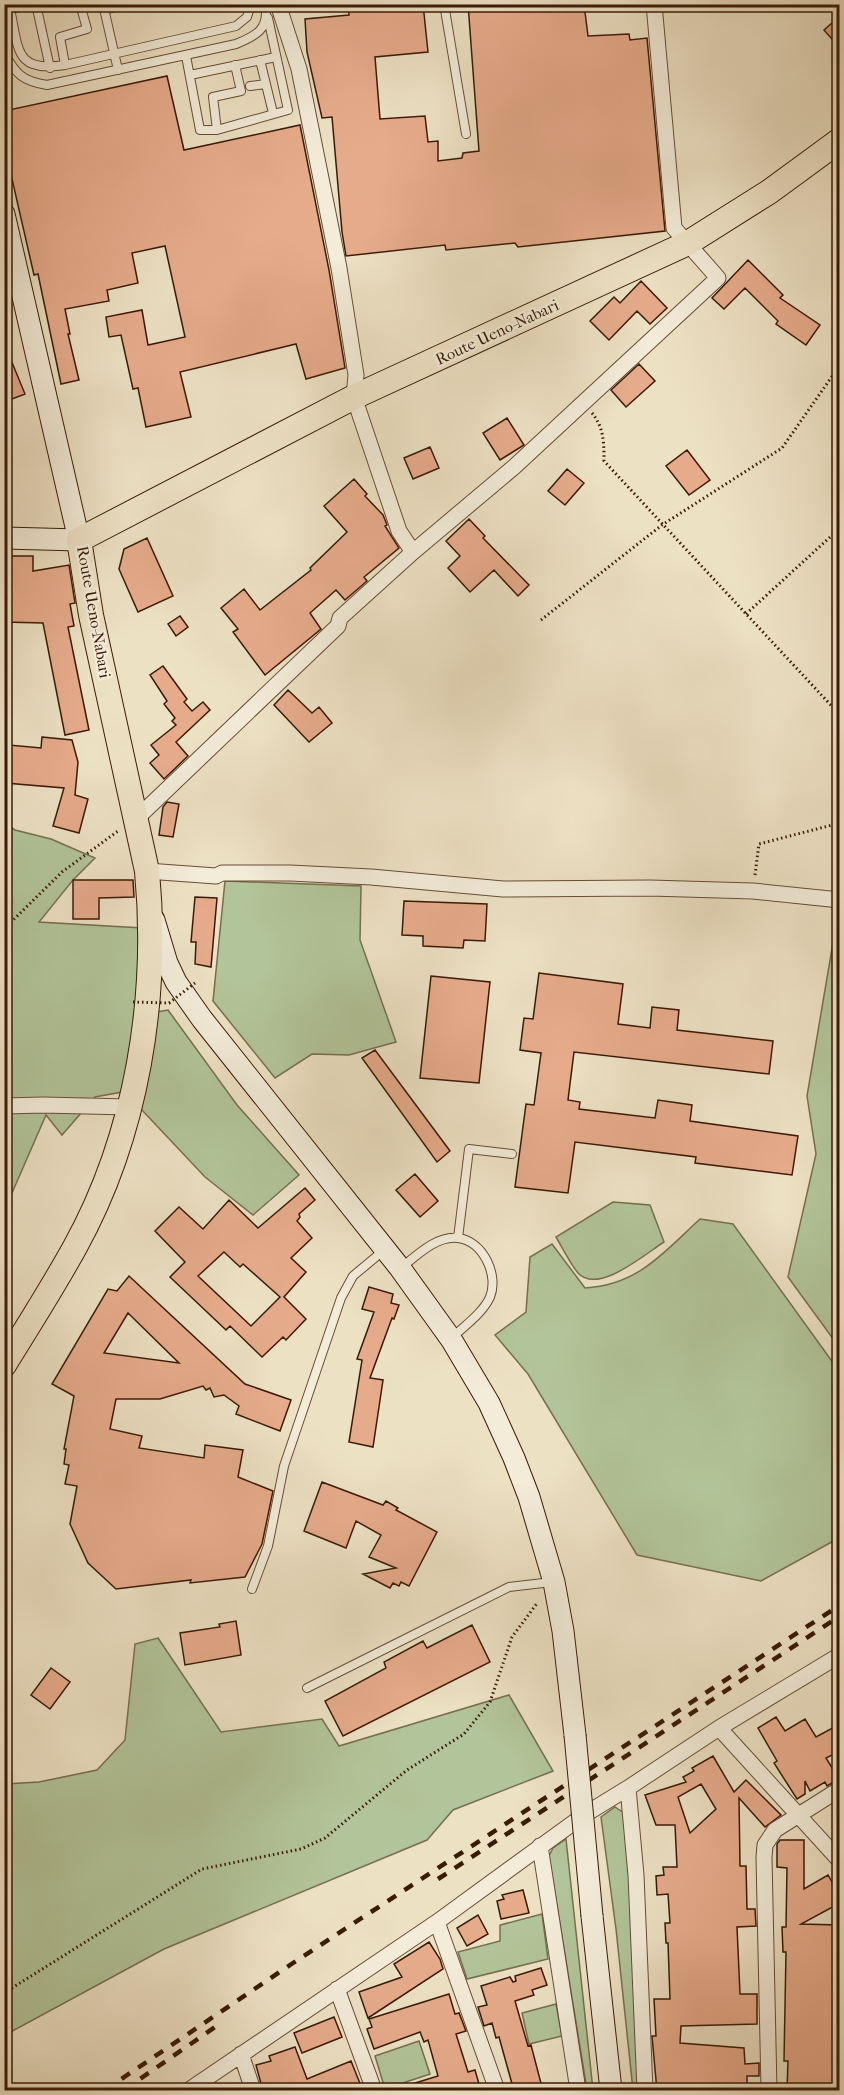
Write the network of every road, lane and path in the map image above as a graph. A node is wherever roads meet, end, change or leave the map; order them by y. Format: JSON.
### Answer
{"nodes":[{"id":1,"x":36,"y":4,"type":"edge"},
{"id":2,"x":80,"y":4,"type":"edge"},
{"id":3,"x":128,"y":4,"type":"edge"},
{"id":4,"x":251,"y":4,"type":"edge"},
{"id":5,"x":444,"y":4,"type":"edge"},
{"id":6,"x":654,"y":4,"type":"edge"},
{"id":7,"x":270,"y":6,"type":"edge"},
{"id":8,"x":103,"y":7,"type":"edge"},
{"id":9,"x":7,"y":10,"type":"edge"},
{"id":10,"x":4,"y":53,"type":"edge"},
{"id":11,"x":115,"y":54,"type":"junction"},
{"id":12,"x":186,"y":56,"type":"junction"},
{"id":13,"x":276,"y":57,"type":"junction"},
{"id":14,"x":260,"y":60,"type":"junction"},
{"id":15,"x":65,"y":65,"type":"junction"},
{"id":16,"x":236,"y":65,"type":"junction"},
{"id":17,"x":50,"y":68,"type":"junction"},
{"id":18,"x":118,"y":70,"type":"junction"},
{"id":19,"x":189,"y":75,"type":"junction"},
{"id":20,"x":266,"y":84,"type":"junction"},
{"id":21,"x":250,"y":86,"type":"dead end"},
{"id":22,"x":273,"y":114,"type":"junction"},
{"id":23,"x":217,"y":130,"type":"junction"},
{"id":24,"x":466,"y":134,"type":"dead end"},
{"id":25,"x":840,"y":140,"type":"edge"},
{"id":26,"x":4,"y":214,"type":"edge"},
{"id":27,"x":688,"y":243,"type":"junction"},
{"id":28,"x":840,"y":364,"type":"edge"},
{"id":29,"x":354,"y":397,"type":"junction"},
{"id":30,"x":584,"y":403,"type":"junction"},
{"id":31,"x":662,"y":525,"type":"junction"},
{"id":32,"x":840,"y":528,"type":"edge"},
{"id":33,"x":4,"y":538,"type":"edge"},
{"id":34,"x":79,"y":540,"type":"junction"},
{"id":35,"x":413,"y":552,"type":"junction"},
{"id":36,"x":746,"y":614,"type":"junction"},
{"id":37,"x":541,"y":620,"type":"dead end"},
{"id":38,"x":840,"y":715,"type":"edge"},
{"id":39,"x":137,"y":818,"type":"junction"},
{"id":40,"x":840,"y":823,"type":"edge"},
{"id":41,"x":147,"y":871,"type":"junction"},
{"id":42,"x":753,"y":891,"type":"junction"},
{"id":43,"x":840,"y":900,"type":"edge"},
{"id":44,"x":150,"y":908,"type":"junction"},
{"id":45,"x":4,"y":929,"type":"edge"},
{"id":46,"x":195,"y":983,"type":"dead end"},
{"id":47,"x":133,"y":1002,"type":"dead end"},
{"id":48,"x":4,"y":1106,"type":"edge"},
{"id":49,"x":129,"y":1107,"type":"junction"},
{"id":50,"x":512,"y":1154,"type":"dead end"},
{"id":51,"x":458,"y":1238,"type":"junction"},
{"id":52,"x":384,"y":1250,"type":"junction"},
{"id":53,"x":400,"y":1268,"type":"junction"},
{"id":54,"x":451,"y":1339,"type":"junction"},
{"id":55,"x":4,"y":1365,"type":"edge"},
{"id":56,"x":554,"y":1582,"type":"junction"},
{"id":57,"x":252,"y":1588,"type":"dead end"},
{"id":58,"x":840,"y":1655,"type":"edge"},
{"id":59,"x":307,"y":1688,"type":"dead end"},
{"id":60,"x":719,"y":1728,"type":"junction"},
{"id":61,"x":628,"y":1788,"type":"junction"},
{"id":62,"x":840,"y":1789,"type":"edge"},
{"id":63,"x":798,"y":1816,"type":"junction"},
{"id":64,"x":540,"y":1846,"type":"junction"},
{"id":65,"x":840,"y":1861,"type":"edge"},
{"id":66,"x":437,"y":1922,"type":"junction"},
{"id":67,"x":338,"y":1989,"type":"junction"},
{"id":68,"x":4,"y":1993,"type":"edge"},
{"id":69,"x":241,"y":2054,"type":"junction"},
{"id":70,"x":189,"y":2091,"type":"edge"},
{"id":71,"x":253,"y":2091,"type":"edge"},
{"id":72,"x":374,"y":2091,"type":"edge"},
{"id":73,"x":497,"y":2091,"type":"edge"},
{"id":74,"x":578,"y":2091,"type":"edge"},
{"id":75,"x":611,"y":2091,"type":"edge"},
{"id":76,"x":645,"y":2091,"type":"edge"},
{"id":77,"x":769,"y":2091,"type":"edge"}],
"edges":[{"from":1,"to":9,"type":"lane"},
{"from":1,"to":17,"type":"lane"},
{"from":2,"to":15,"type":"lane"},
{"from":3,"to":8,"type":"lane"},
{"from":4,"to":11,"type":"lane"},
{"from":5,"to":24,"type":"lane"},
{"from":6,"to":27,"type":"street"},
{"from":7,"to":12,"type":"lane"},
{"from":7,"to":13,"type":"lane"},
{"from":7,"to":29,"type":"street"},
{"from":8,"to":11,"type":"lane"},
{"from":9,"to":17,"type":"lane"},
{"from":10,"to":18,"type":"lane"},
{"from":11,"to":15,"type":"lane"},
{"from":11,"to":18,"type":"lane"},
{"from":12,"to":18,"type":"lane"},
{"from":12,"to":19,"type":"lane"},
{"from":13,"to":14,"type":"lane"},
{"from":13,"to":22,"type":"lane"},
{"from":14,"to":16,"type":"lane"},
{"from":14,"to":20,"type":"lane"},
{"from":15,"to":17,"type":"lane"},
{"from":16,"to":19,"type":"lane"},
{"from":16,"to":23,"type":"lane"},
{"from":19,"to":23,"type":"lane"},
{"from":20,"to":21,"type":"lane"},
{"from":20,"to":22,"type":"lane"},
{"from":22,"to":23,"type":"lane"},
{"from":25,"to":27,"type":"main road","name":"Route Ueno-Nabari"},
{"from":26,"to":34,"type":"street"},
{"from":27,"to":29,"type":"main road","name":"Route Ueno-Nabari"},
{"from":27,"to":30,"type":"street"},
{"from":28,"to":31,"type":"path"},
{"from":29,"to":34,"type":"main road","name":"Route Ueno-Nabari"},
{"from":29,"to":35,"type":"street"},
{"from":30,"to":31,"type":"path"},
{"from":30,"to":35,"type":"street"},
{"from":31,"to":36,"type":"path"},
{"from":31,"to":37,"type":"path"},
{"from":32,"to":36,"type":"path"},
{"from":33,"to":34,"type":"street"},
{"from":34,"to":39,"type":"main road","name":"Route Ueno-Nabari"},
{"from":35,"to":39,"type":"street"},
{"from":36,"to":38,"type":"path"},
{"from":39,"to":41,"type":"main road","name":"Route Ueno-Nabari"},
{"from":39,"to":45,"type":"path"},
{"from":40,"to":42,"type":"path"},
{"from":41,"to":42,"type":"street"},
{"from":41,"to":44,"type":"main road","name":"Route Ueno-Nabari"},
{"from":42,"to":43,"type":"street"},
{"from":44,"to":49,"type":"main road","name":"Route Ueno-Nabari"},
{"from":44,"to":52,"type":"street"},
{"from":46,"to":47,"type":"path","bridge":true},
{"from":48,"to":49,"type":"street"},
{"from":49,"to":55,"type":"main road","name":"Route Ueno-Nabari"},
{"from":50,"to":51,"type":"lane"},
{"from":51,"to":53,"type":"lane"},
{"from":51,"to":54,"type":"lane"},
{"from":52,"to":53,"type":"street"},
{"from":52,"to":57,"type":"lane"},
{"from":53,"to":54,"type":"street"},
{"from":54,"to":56,"type":"street"},
{"from":56,"to":59,"type":"lane"},
{"from":56,"to":68,"type":"path"},
{"from":56,"to":75,"type":"street","bridge":true},
{"from":58,"to":60,"type":"street"},
{"from":60,"to":61,"type":"street"},
{"from":60,"to":63,"type":"street"},
{"from":61,"to":64,"type":"street"},
{"from":61,"to":76,"type":"street"},
{"from":62,"to":63,"type":"street"},
{"from":63,"to":65,"type":"street"},
{"from":63,"to":77,"type":"street"},
{"from":64,"to":66,"type":"street"},
{"from":64,"to":74,"type":"street"},
{"from":66,"to":67,"type":"street"},
{"from":66,"to":73,"type":"street"},
{"from":67,"to":69,"type":"street"},
{"from":67,"to":72,"type":"street"},
{"from":69,"to":70,"type":"street"},
{"from":69,"to":71,"type":"street"}]}
